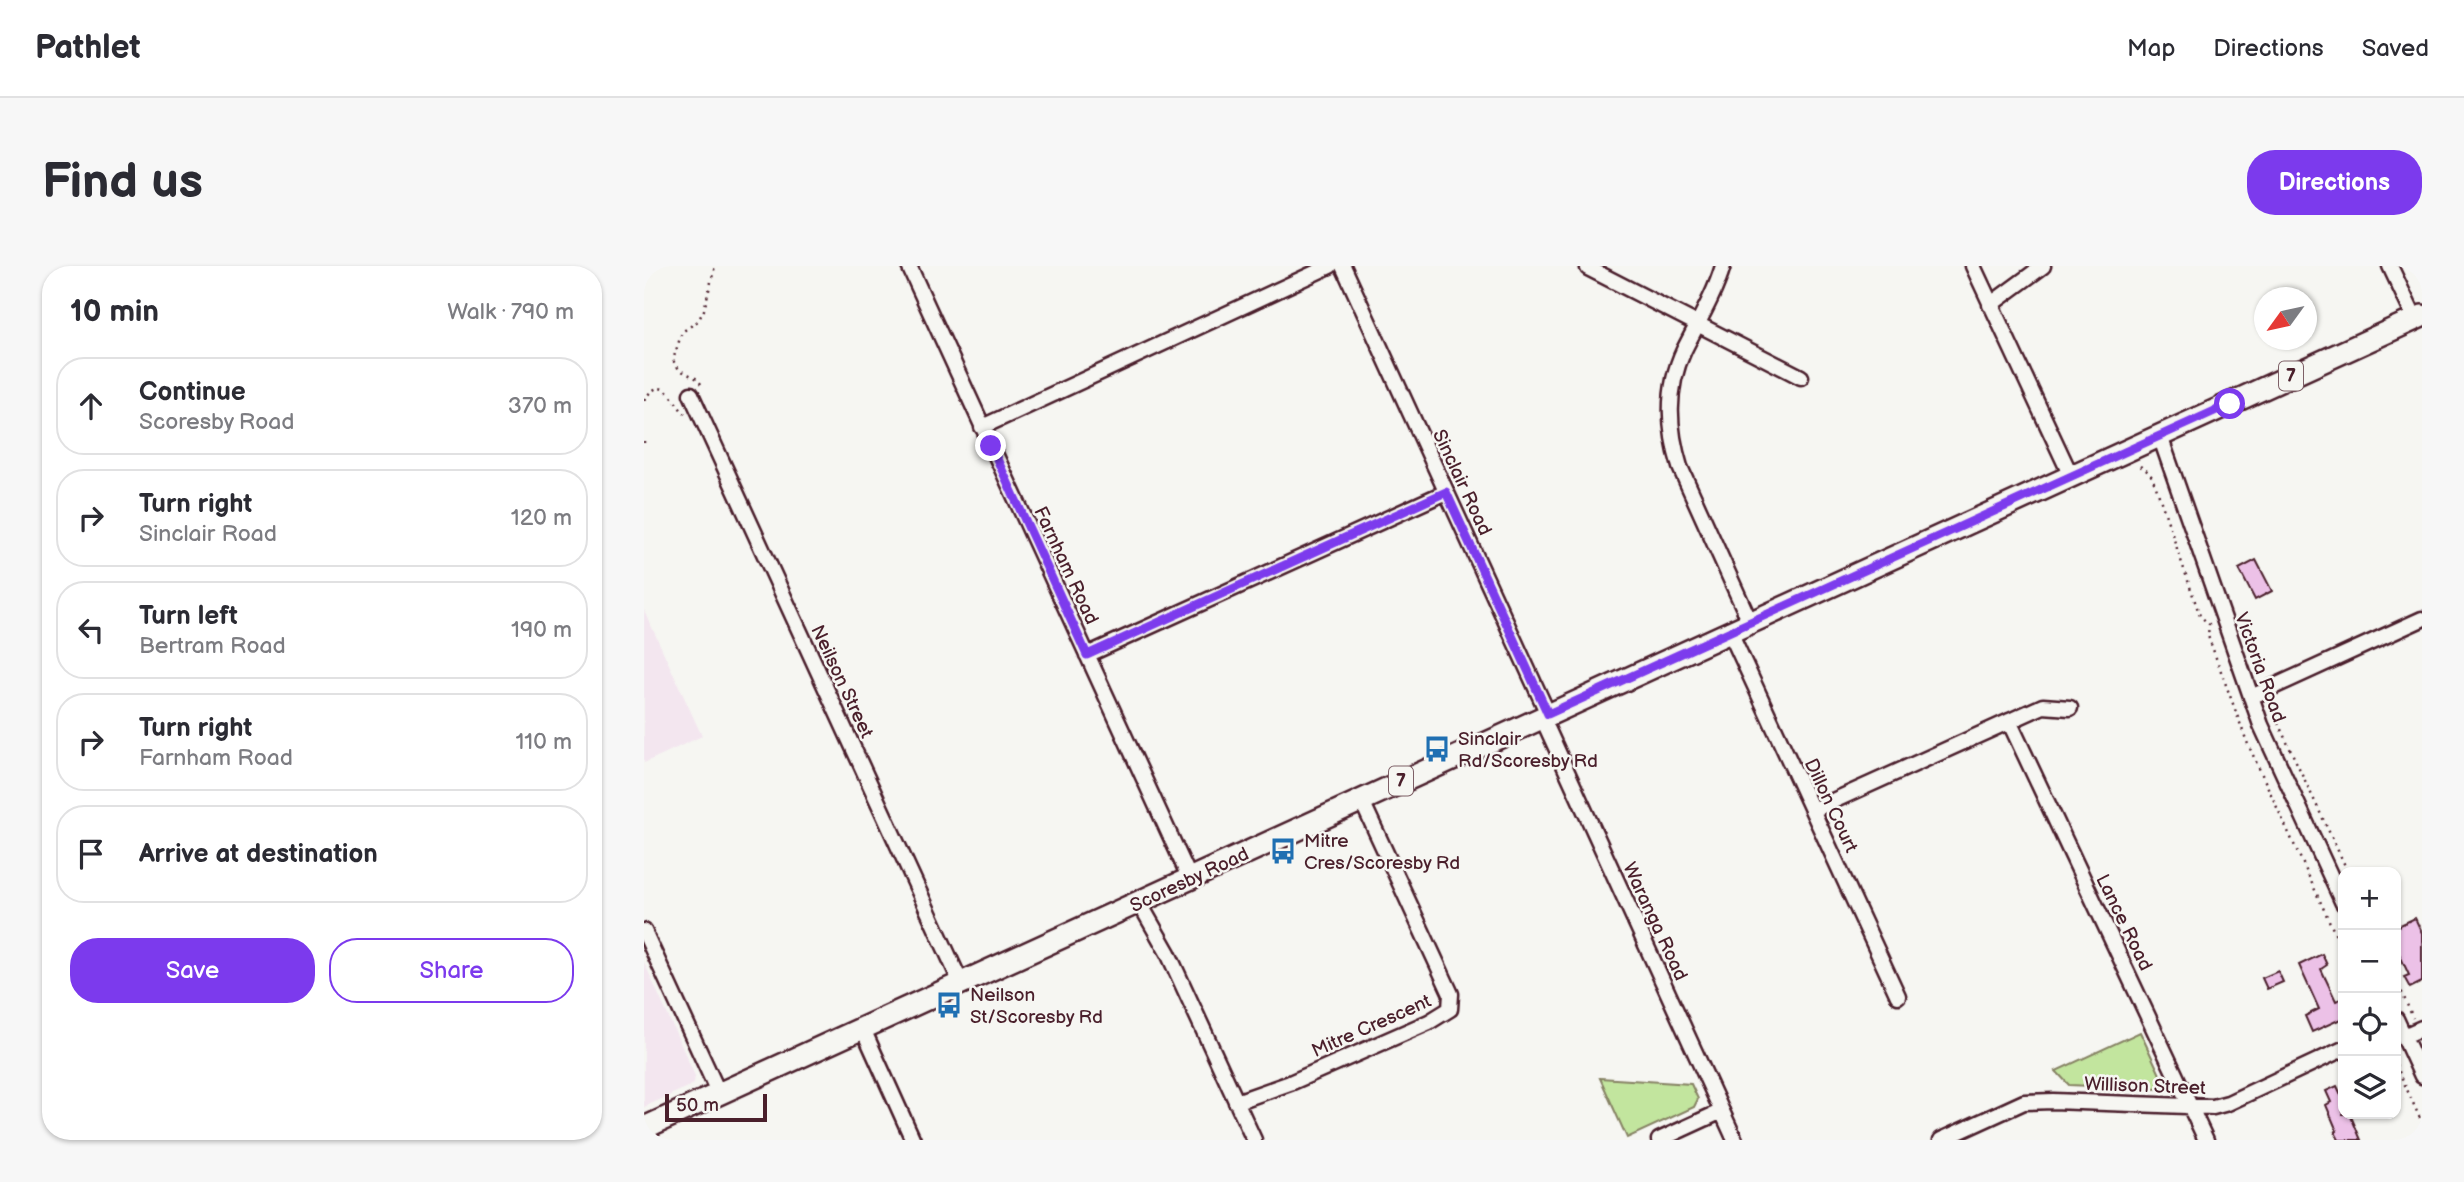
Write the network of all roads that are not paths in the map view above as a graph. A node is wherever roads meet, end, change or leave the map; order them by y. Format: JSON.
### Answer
{"nodes":[{"id":1,"x":909,"y":266,"type":"edge"},
{"id":2,"x":1330,"y":266,"type":"edge"},
{"id":3,"x":1343,"y":266,"type":"edge"},
{"id":4,"x":1723,"y":266,"type":"edge"},
{"id":5,"x":1973,"y":266,"type":"edge"},
{"id":6,"x":2043,"y":266,"type":"edge"},
{"id":7,"x":2390,"y":266,"type":"edge"},
{"id":8,"x":1588,"y":268,"type":"dead end"},
{"id":9,"x":1990,"y":305,"type":"junction"},
{"id":10,"x":2418,"y":318,"type":"edge"},
{"id":11,"x":1698,"y":326,"type":"junction"},
{"id":12,"x":1801,"y":377,"type":"dead end"},
{"id":13,"x":697,"y":391,"type":"road end"},
{"id":14,"x":982,"y":426,"type":"junction"},
{"id":15,"x":2160,"y":436,"type":"junction"},
{"id":16,"x":2071,"y":476,"type":"junction"},
{"id":17,"x":1446,"y":492,"type":"junction"},
{"id":18,"x":2422,"y":619,"type":"edge"},
{"id":19,"x":1750,"y":622,"type":"junction"},
{"id":20,"x":1730,"y":632,"type":"junction"},
{"id":21,"x":1087,"y":655,"type":"junction"},
{"id":22,"x":2251,"y":697,"type":"junction"},
{"id":23,"x":2070,"y":708,"type":"dead end"},
{"id":24,"x":1545,"y":716,"type":"junction"},
{"id":25,"x":2009,"y":721,"type":"junction"},
{"id":26,"x":1361,"y":799,"type":"junction"},
{"id":27,"x":1813,"y":810,"type":"junction"},
{"id":28,"x":1190,"y":879,"type":"junction"},
{"id":29,"x":2338,"y":892,"type":"edge"},
{"id":30,"x":1144,"y":900,"type":"junction"},
{"id":31,"x":644,"y":931,"type":"edge"},
{"id":32,"x":961,"y":983,"type":"junction"},
{"id":33,"x":1898,"y":996,"type":"dead end"},
{"id":34,"x":863,"y":1029,"type":"junction"},
{"id":35,"x":2401,"y":1032,"type":"edge"},
{"id":36,"x":2338,"y":1051,"type":"edge"},
{"id":37,"x":2422,"y":1076,"type":"edge"},
{"id":38,"x":719,"y":1094,"type":"junction"},
{"id":39,"x":1238,"y":1106,"type":"junction"},
{"id":40,"x":2191,"y":1107,"type":"junction"},
{"id":41,"x":1722,"y":1111,"type":"junction"},
{"id":42,"x":644,"y":1128,"type":"edge"},
{"id":43,"x":1951,"y":1138,"type":"edge"},
{"id":44,"x":913,"y":1140,"type":"edge"},
{"id":45,"x":1253,"y":1140,"type":"edge"},
{"id":46,"x":1659,"y":1140,"type":"edge"},
{"id":47,"x":1735,"y":1140,"type":"edge"},
{"id":48,"x":2206,"y":1140,"type":"edge"}],
"edges":[{"from":1,"to":14,"type":"street","name":"Farnham Road"},
{"from":2,"to":14,"type":"street"},
{"from":3,"to":17,"type":"street","name":"Sinclair Road"},
{"from":4,"to":11,"type":"street"},
{"from":5,"to":9,"type":"street"},
{"from":6,"to":9,"type":"street"},
{"from":7,"to":10,"type":"street"},
{"from":8,"to":11,"type":"street"},
{"from":9,"to":16,"type":"street"},
{"from":10,"to":15,"type":"main road","name":"Scoresby Road","number":"7"},
{"from":11,"to":12,"type":"street"},
{"from":11,"to":19,"type":"street"},
{"from":13,"to":32,"type":"street","name":"Neilson Street"},
{"from":14,"to":21,"type":"street","name":"Farnham Road"},
{"from":15,"to":16,"type":"main road","name":"Scoresby Road","number":"7"},
{"from":15,"to":22,"type":"street","name":"Victoria Road"},
{"from":16,"to":19,"type":"main road","name":"Scoresby Road","number":"7"},
{"from":17,"to":21,"type":"street"},
{"from":17,"to":24,"type":"street","name":"Sinclair Road"},
{"from":18,"to":22,"type":"street"},
{"from":19,"to":20,"type":"main road","name":"Scoresby Road","number":"7"},
{"from":20,"to":24,"type":"main road","name":"Scoresby Road","number":"7"},
{"from":20,"to":27,"type":"street","name":"Dillon Court"},
{"from":21,"to":28,"type":"street","name":"Farnham Road"},
{"from":22,"to":29,"type":"street","name":"Victoria Road"},
{"from":23,"to":25,"type":"street"},
{"from":24,"to":26,"type":"main road","name":"Scoresby Road","number":"7"},
{"from":24,"to":41,"type":"street","name":"Waranga Road"},
{"from":25,"to":27,"type":"street"},
{"from":25,"to":40,"type":"street","name":"Lance Road"},
{"from":26,"to":28,"type":"main road","name":"Scoresby Road","number":"7"},
{"from":26,"to":39,"type":"street","name":"Mitre Crescent"},
{"from":27,"to":33,"type":"street","name":"Dillon Court"},
{"from":28,"to":30,"type":"main road","name":"Scoresby Road","number":"7"},
{"from":30,"to":32,"type":"main road","name":"Scoresby Road","number":"7"},
{"from":30,"to":39,"type":"street"},
{"from":31,"to":38,"type":"street"},
{"from":32,"to":34,"type":"main road","name":"Scoresby Road","number":"7"},
{"from":34,"to":38,"type":"main road","name":"Scoresby Road","number":"7"},
{"from":34,"to":44,"type":"street"},
{"from":35,"to":37,"type":"street"},
{"from":36,"to":40,"type":"street","name":"Willison Street"},
{"from":38,"to":42,"type":"main road","name":"Scoresby Road","number":"7"},
{"from":39,"to":45,"type":"street"},
{"from":40,"to":43,"type":"street","name":"Willison Street"},
{"from":40,"to":48,"type":"street","name":"Lance Road"},
{"from":41,"to":46,"type":"street"},
{"from":41,"to":47,"type":"street","name":"Waranga Road"}]}
